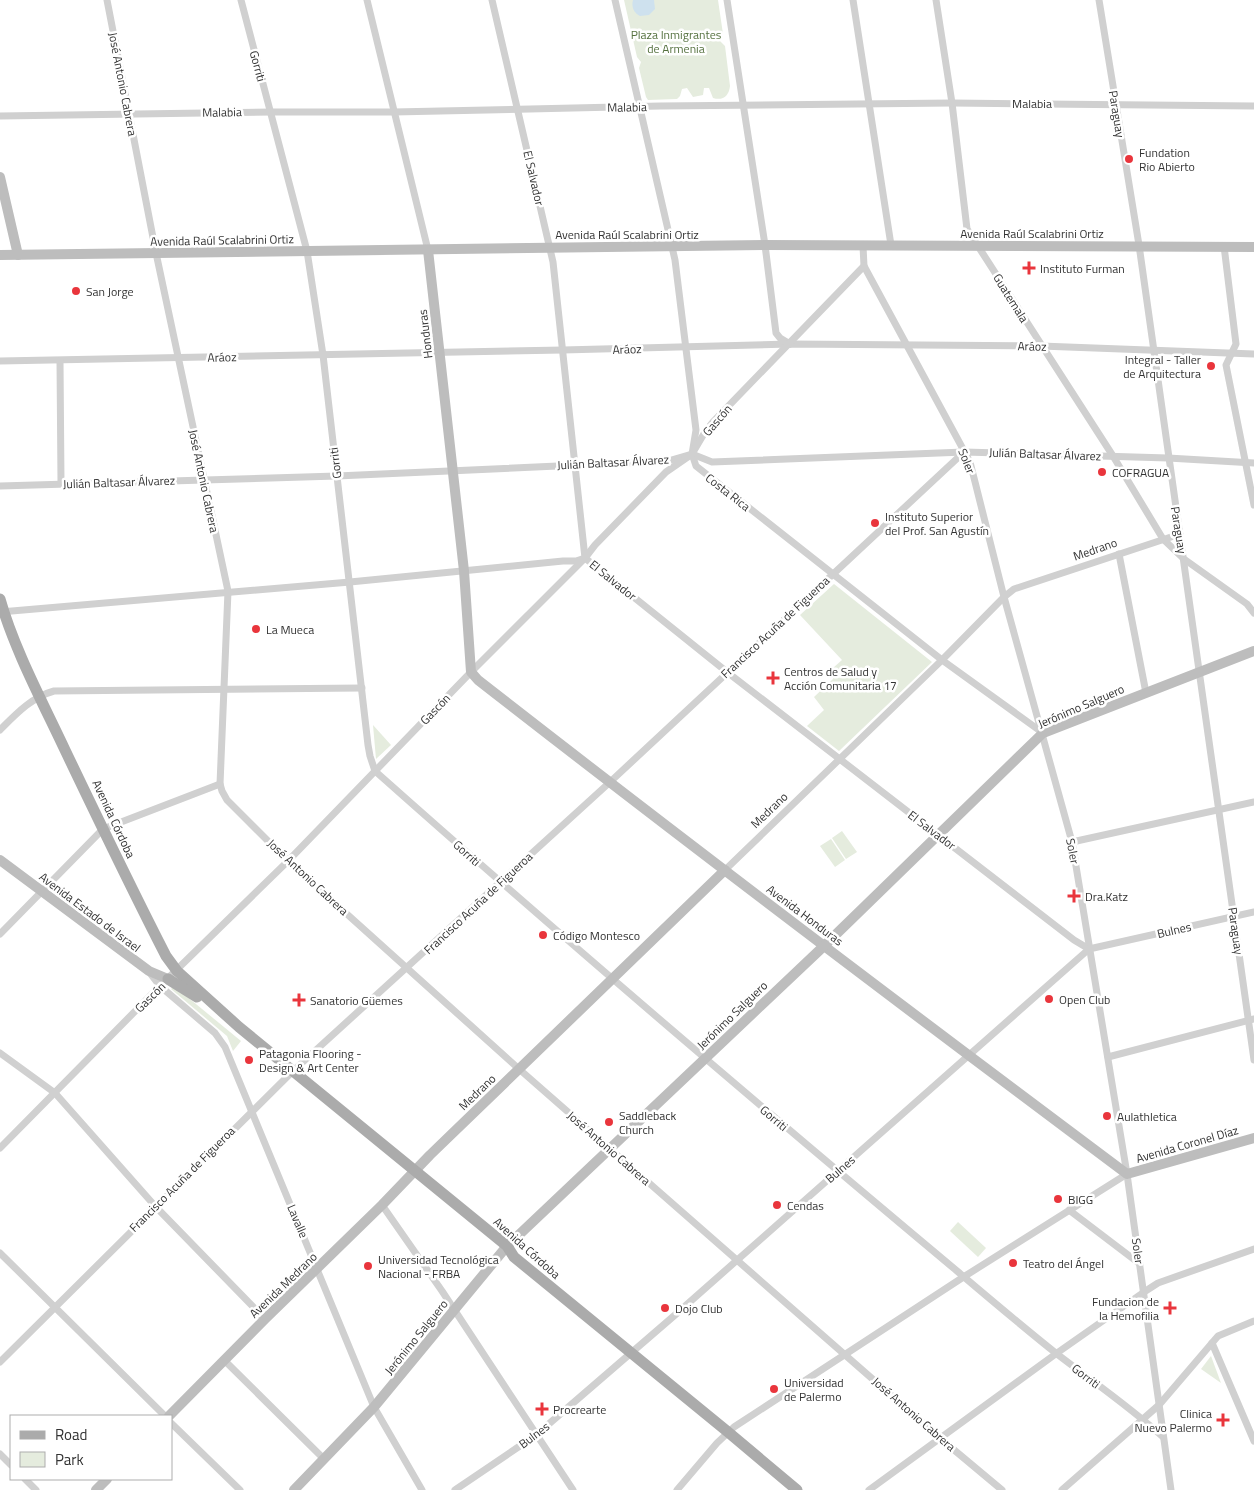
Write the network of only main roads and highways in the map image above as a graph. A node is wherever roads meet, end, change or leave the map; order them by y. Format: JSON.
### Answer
{"nodes":[{"id":1,"x":0,"y":177,"type":"edge"},
{"id":2,"x":1254,"y":247,"type":"edge"},
{"id":3,"x":428,"y":250,"type":"junction"},
{"id":4,"x":0,"y":255,"type":"edge"},
{"id":5,"x":18,"y":255,"type":"junction"},
{"id":6,"x":0,"y":600,"type":"edge"},
{"id":7,"x":2,"y":612,"type":"edge"},
{"id":8,"x":1254,"y":651,"type":"edge"},
{"id":9,"x":470,"y":672,"type":"joint"},
{"id":10,"x":0,"y":860,"type":"edge"},
{"id":11,"x":725,"y":870,"type":"junction"},
{"id":12,"x":825,"y":945,"type":"junction"},
{"id":13,"x":164,"y":983,"type":"joint"},
{"id":14,"x":239,"y":1027,"type":"junction"},
{"id":15,"x":1254,"y":1138,"type":"edge"},
{"id":16,"x":415,"y":1172,"type":"junction"},
{"id":17,"x":1127,"y":1174,"type":"joint"},
{"id":18,"x":507,"y":1246,"type":"junction"},
{"id":19,"x":170,"y":1415,"type":"edge"},
{"id":20,"x":106,"y":1480,"type":"edge"},
{"id":21,"x":96,"y":1490,"type":"edge"},
{"id":22,"x":294,"y":1490,"type":"edge"},
{"id":23,"x":796,"y":1490,"type":"edge"}],
"edges":[{"from":1,"to":5,"type":"main road"},
{"from":2,"to":3,"type":"main road","name":"Avenida Raúl Scalabrini Ortiz"},
{"from":3,"to":5,"type":"main road","name":"Avenida Raúl Scalabrini Ortiz"},
{"from":3,"to":9,"type":"main road","name":"Honduras"},
{"from":4,"to":5,"type":"main road","name":"Avenida Raúl Scalabrini Ortiz"},
{"from":6,"to":7,"type":"main road","name":"Avenida Córdoba"},
{"from":7,"to":14,"type":"main road","name":"Avenida Córdoba"},
{"from":8,"to":12,"type":"main road","name":"Jerónimo Salguero"},
{"from":9,"to":11,"type":"main road","name":"Avenida Honduras"},
{"from":10,"to":13,"type":"main road","name":"Avenida Estado de Israel"},
{"from":11,"to":12,"type":"main road","name":"Avenida Honduras"},
{"from":11,"to":16,"type":"main road","name":"Medrano"},
{"from":12,"to":17,"type":"main road","name":"Avenida Honduras"},
{"from":12,"to":18,"type":"main road","name":"Jerónimo Salguero"},
{"from":13,"to":14,"type":"main road","name":"Avenida Córdoba"},
{"from":14,"to":16,"type":"main road","name":"Avenida Córdoba"},
{"from":15,"to":17,"type":"main road","name":"Avenida Coronel Díaz"},
{"from":16,"to":18,"type":"main road","name":"Avenida Córdoba"},
{"from":16,"to":19,"type":"main road","name":"Avenida Medrano"},
{"from":18,"to":22,"type":"main road","name":"Jerónimo Salguero"},
{"from":18,"to":23,"type":"main road","name":"Avenida Córdoba"},
{"from":20,"to":21,"type":"main road"}]}
